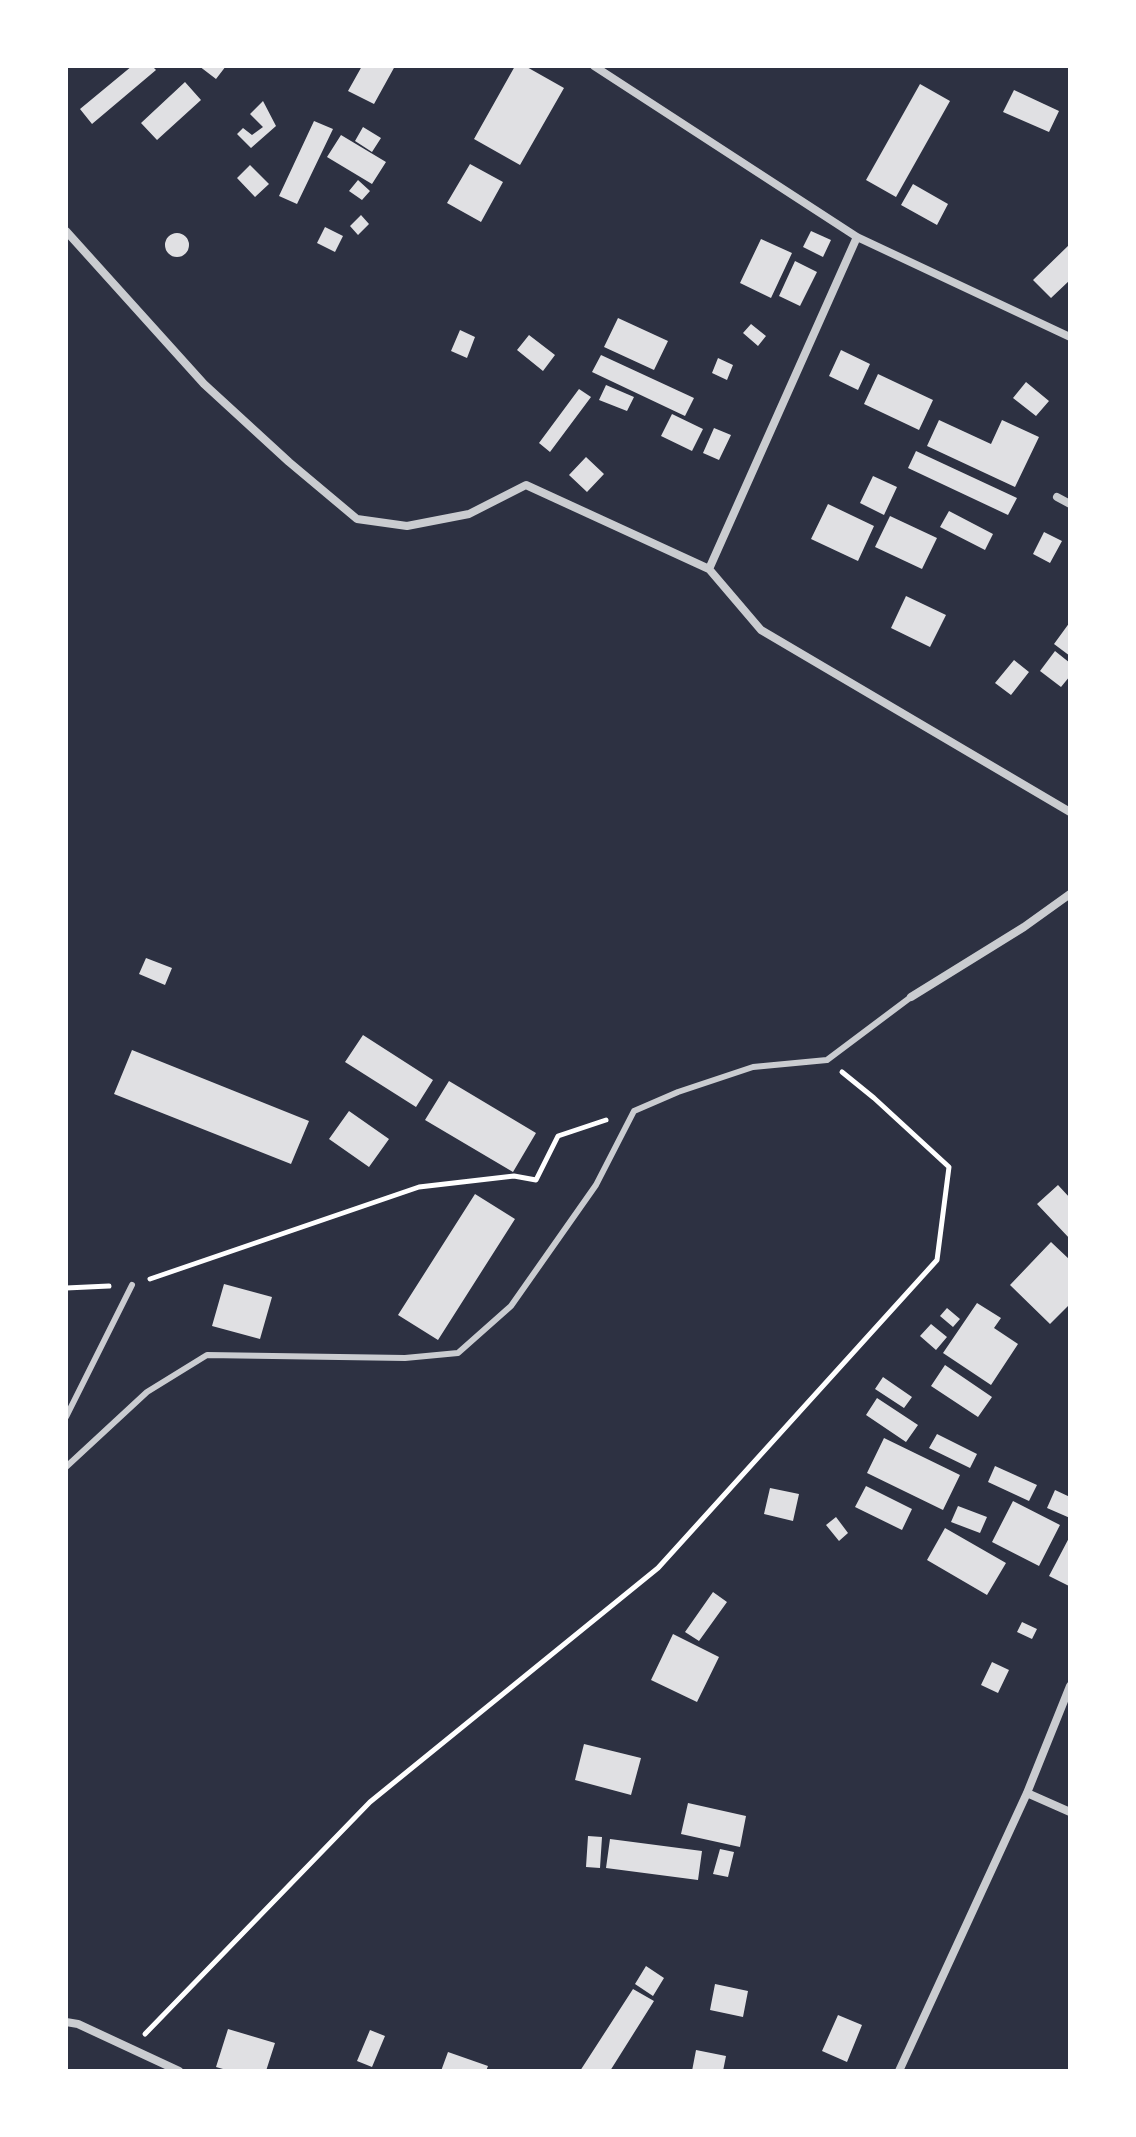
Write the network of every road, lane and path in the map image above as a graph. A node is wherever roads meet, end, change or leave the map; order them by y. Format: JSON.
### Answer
{"nodes":[{"id":1,"x":594,"y":66,"type":"edge"},
{"id":2,"x":66,"y":231,"type":"edge"},
{"id":3,"x":857,"y":237,"type":"junction"},
{"id":4,"x":1070,"y":337,"type":"edge"},
{"id":5,"x":1057,"y":497,"type":"dead end"},
{"id":6,"x":1070,"y":504,"type":"edge"},
{"id":7,"x":709,"y":569,"type":"junction"},
{"id":8,"x":1070,"y":812,"type":"edge"},
{"id":9,"x":1070,"y":894,"type":"edge"},
{"id":10,"x":911,"y":997,"type":"joint"},
{"id":11,"x":827,"y":1060,"type":"junction"},
{"id":12,"x":634,"y":1111,"type":"junction"},
{"id":13,"x":132,"y":1285,"type":"junction"},
{"id":14,"x":66,"y":1288,"type":"edge"},
{"id":15,"x":66,"y":1417,"type":"edge"},
{"id":16,"x":66,"y":1467,"type":"edge"},
{"id":17,"x":1070,"y":1686,"type":"edge"},
{"id":18,"x":1027,"y":1793,"type":"junction"},
{"id":19,"x":1070,"y":1812,"type":"edge"},
{"id":20,"x":66,"y":2022,"type":"edge"},
{"id":21,"x":131,"y":2049,"type":"junction"},
{"id":22,"x":179,"y":2071,"type":"edge"},
{"id":23,"x":899,"y":2071,"type":"edge"}],
"edges":[{"from":1,"to":3,"type":"street"},
{"from":2,"to":7,"type":"street"},
{"from":3,"to":4,"type":"street"},
{"from":3,"to":7,"type":"street"},
{"from":5,"to":6,"type":"street"},
{"from":7,"to":8,"type":"street"},
{"from":9,"to":10,"type":"street"},
{"from":10,"to":11,"type":"lane"},
{"from":11,"to":12,"type":"lane"},
{"from":11,"to":21,"type":"path"},
{"from":12,"to":13,"type":"path"},
{"from":12,"to":16,"type":"lane"},
{"from":13,"to":14,"type":"path"},
{"from":13,"to":15,"type":"lane"},
{"from":17,"to":18,"type":"street"},
{"from":18,"to":19,"type":"street"},
{"from":18,"to":23,"type":"street"},
{"from":20,"to":21,"type":"street"},
{"from":21,"to":22,"type":"street"}]}
